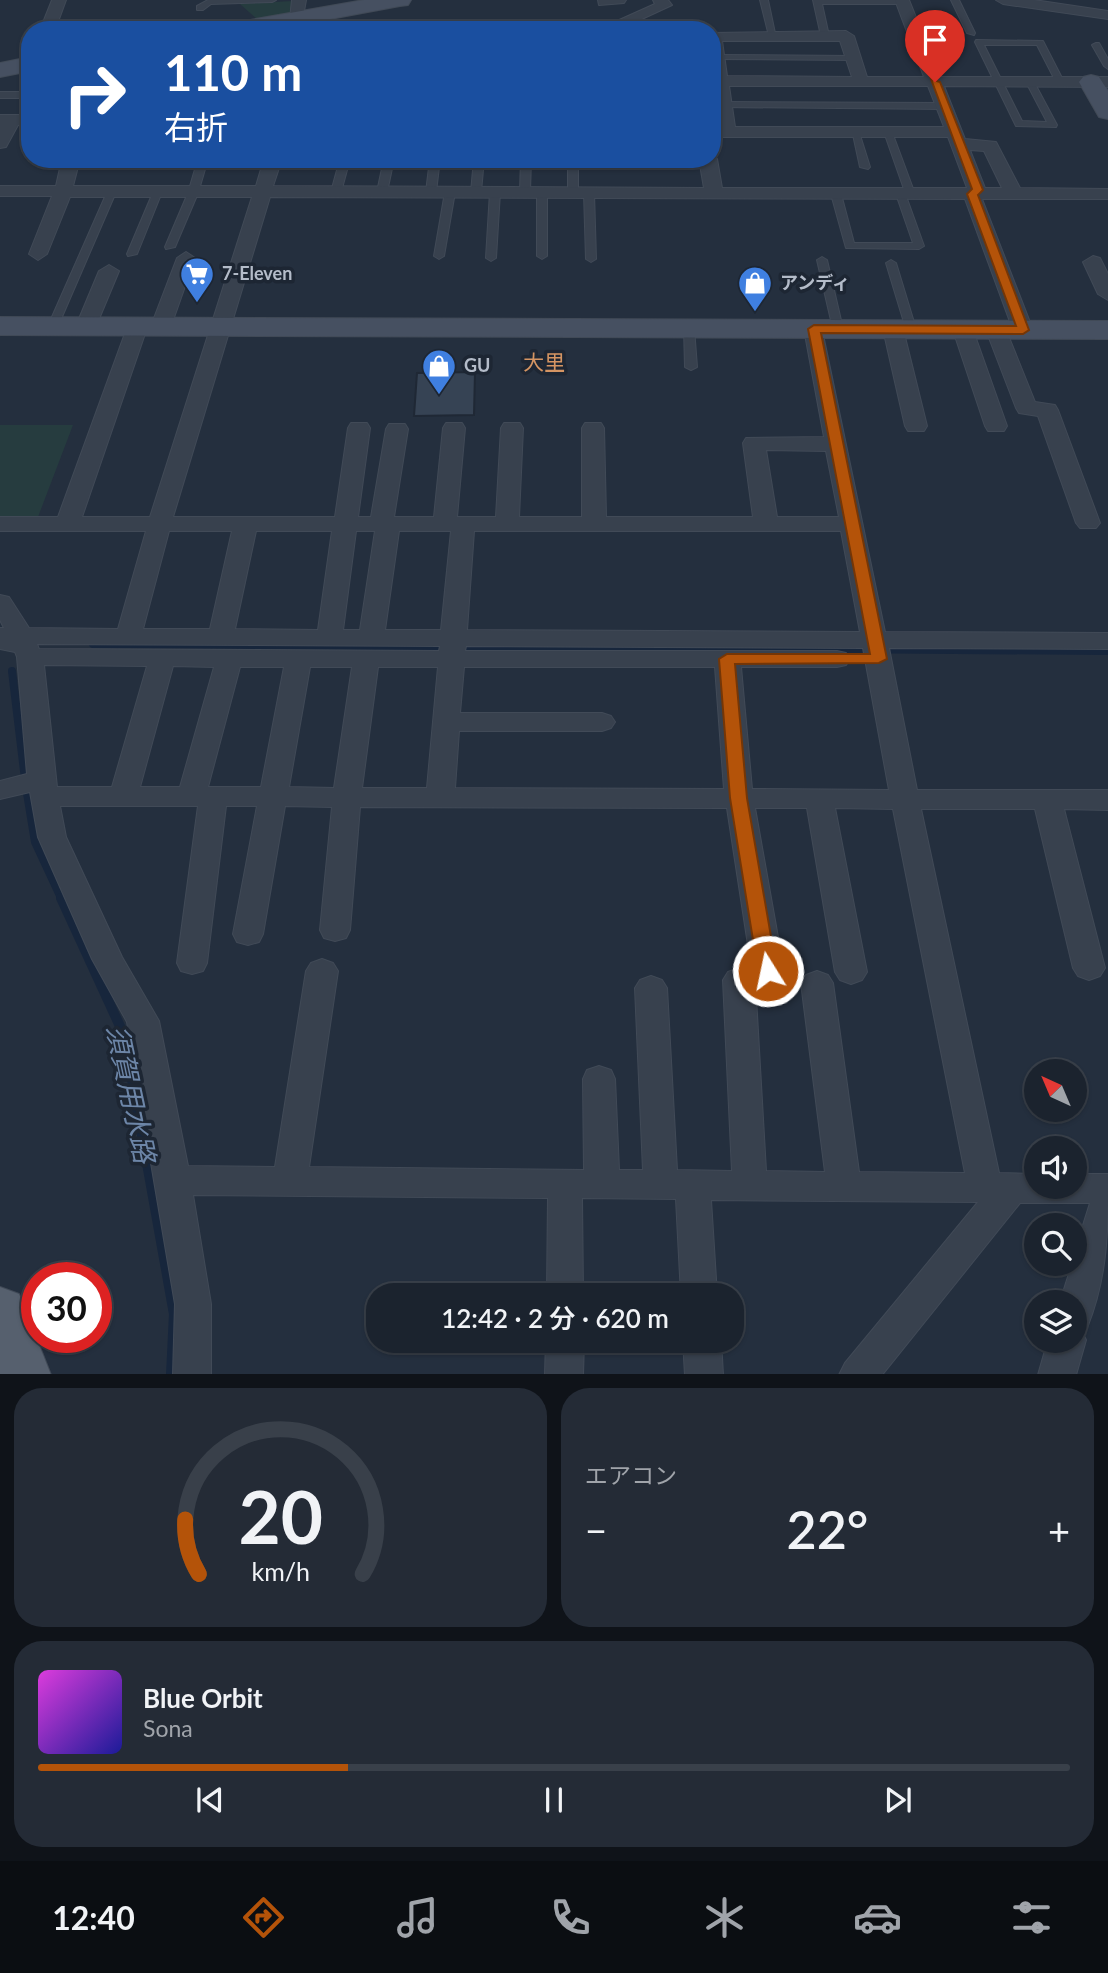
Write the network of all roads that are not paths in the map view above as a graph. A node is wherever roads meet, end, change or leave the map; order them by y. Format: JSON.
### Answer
{"nodes":[{"id":1,"x":59,"y":0,"type":"edge"},
{"id":2,"x":272,"y":0,"type":"edge"},
{"id":3,"x":399,"y":0,"type":"edge"},
{"id":4,"x":764,"y":0,"type":"edge"},
{"id":5,"x":955,"y":0,"type":"edge"},
{"id":6,"x":1003,"y":0,"type":"edge"},
{"id":7,"x":668,"y":1,"type":"edge"},
{"id":8,"x":817,"y":1,"type":"edge"},
{"id":9,"x":902,"y":1,"type":"edge"},
{"id":10,"x":353,"y":4,"type":"edge"},
{"id":11,"x":1077,"y":5,"type":"edge"},
{"id":12,"x":223,"y":7,"type":"dead end"},
{"id":13,"x":1108,"y":15,"type":"edge"},
{"id":14,"x":304,"y":16,"type":"edge"},
{"id":15,"x":51,"y":21,"type":"edge"},
{"id":16,"x":281,"y":21,"type":"edge"},
{"id":17,"x":624,"y":21,"type":"edge"},
{"id":18,"x":971,"y":33,"type":"dead end"},
{"id":19,"x":773,"y":36,"type":"junction"},
{"id":20,"x":825,"y":36,"type":"junction"},
{"id":21,"x":721,"y":37,"type":"edge"},
{"id":22,"x":1096,"y":45,"type":"dead end"},
{"id":23,"x":721,"y":57,"type":"edge"},
{"id":24,"x":853,"y":58,"type":"junction"},
{"id":25,"x":21,"y":66,"type":"edge"},
{"id":26,"x":0,"y":70,"type":"edge"},
{"id":27,"x":1102,"y":77,"type":"edge"},
{"id":28,"x":721,"y":81,"type":"edge"},
{"id":29,"x":861,"y":81,"type":"junction"},
{"id":30,"x":935,"y":82,"type":"junction"},
{"id":31,"x":996,"y":82,"type":"junction"},
{"id":32,"x":1030,"y":82,"type":"junction"},
{"id":33,"x":1059,"y":82,"type":"junction"},
{"id":34,"x":0,"y":95,"type":"edge"},
{"id":35,"x":21,"y":95,"type":"edge"},
{"id":36,"x":721,"y":96,"type":"edge"},
{"id":37,"x":724,"y":105,"type":"junction"},
{"id":38,"x":944,"y":106,"type":"junction"},
{"id":39,"x":1108,"y":112,"type":"edge"},
{"id":40,"x":14,"y":120,"type":"edge"},
{"id":41,"x":721,"y":125,"type":"edge"},
{"id":42,"x":721,"y":132,"type":"edge"},
{"id":43,"x":855,"y":132,"type":"junction"},
{"id":44,"x":888,"y":132,"type":"junction"},
{"id":45,"x":957,"y":138,"type":"junction"},
{"id":46,"x":0,"y":143,"type":"edge"},
{"id":47,"x":865,"y":167,"type":"dead end"},
{"id":48,"x":69,"y":168,"type":"edge"},
{"id":49,"x":200,"y":168,"type":"edge"},
{"id":50,"x":270,"y":168,"type":"edge"},
{"id":51,"x":343,"y":168,"type":"edge"},
{"id":52,"x":387,"y":168,"type":"edge"},
{"id":53,"x":434,"y":168,"type":"edge"},
{"id":54,"x":478,"y":168,"type":"edge"},
{"id":55,"x":528,"y":168,"type":"edge"},
{"id":56,"x":575,"y":168,"type":"edge"},
{"id":57,"x":710,"y":168,"type":"edge"},
{"id":58,"x":0,"y":191,"type":"edge"},
{"id":59,"x":63,"y":192,"type":"junction"},
{"id":60,"x":111,"y":192,"type":"junction"},
{"id":61,"x":157,"y":192,"type":"junction"},
{"id":62,"x":193,"y":192,"type":"junction"},
{"id":63,"x":336,"y":192,"type":"junction"},
{"id":64,"x":382,"y":192,"type":"junction"},
{"id":65,"x":431,"y":192,"type":"junction"},
{"id":66,"x":450,"y":192,"type":"junction"},
{"id":67,"x":476,"y":192,"type":"junction"},
{"id":68,"x":495,"y":192,"type":"junction"},
{"id":69,"x":534,"y":192,"type":"junction"},
{"id":70,"x":581,"y":192,"type":"junction"},
{"id":71,"x":263,"y":193,"type":"junction"},
{"id":72,"x":714,"y":193,"type":"junction"},
{"id":73,"x":836,"y":194,"type":"junction"},
{"id":74,"x":905,"y":194,"type":"junction"},
{"id":75,"x":972,"y":194,"type":"junction"},
{"id":76,"x":1014,"y":194,"type":"junction"},
{"id":77,"x":1108,"y":194,"type":"edge"},
{"id":78,"x":178,"y":253,"type":"joint"},
{"id":79,"x":38,"y":254,"type":"dead end"},
{"id":80,"x":132,"y":254,"type":"dead end"},
{"id":81,"x":439,"y":256,"type":"dead end"},
{"id":82,"x":542,"y":256,"type":"dead end"},
{"id":83,"x":491,"y":258,"type":"dead end"},
{"id":84,"x":591,"y":259,"type":"dead end"},
{"id":85,"x":822,"y":260,"type":"dead end"},
{"id":86,"x":1093,"y":261,"type":"dead end"},
{"id":87,"x":891,"y":262,"type":"dead end"},
{"id":88,"x":109,"y":271,"type":"dead end"},
{"id":89,"x":1108,"y":294,"type":"edge"},
{"id":90,"x":0,"y":326,"type":"edge"},
{"id":91,"x":53,"y":326,"type":"junction"},
{"id":92,"x":86,"y":326,"type":"junction"},
{"id":93,"x":149,"y":326,"type":"junction"},
{"id":94,"x":221,"y":326,"type":"junction"},
{"id":95,"x":689,"y":328,"type":"junction"},
{"id":96,"x":826,"y":329,"type":"junction"},
{"id":97,"x":902,"y":329,"type":"junction"},
{"id":98,"x":963,"y":330,"type":"junction"},
{"id":99,"x":1010,"y":330,"type":"junction"},
{"id":100,"x":1108,"y":330,"type":"edge"},
{"id":101,"x":691,"y":367,"type":"dead end"},
{"id":102,"x":916,"y":426,"type":"dead end"},
{"id":103,"x":996,"y":426,"type":"dead end"},
{"id":104,"x":359,"y":428,"type":"dead end"},
{"id":105,"x":454,"y":428,"type":"dead end"},
{"id":106,"x":512,"y":428,"type":"dead end"},
{"id":107,"x":593,"y":428,"type":"dead end"},
{"id":108,"x":397,"y":429,"type":"dead end"},
{"id":109,"x":836,"y":444,"type":"junction"},
{"id":110,"x":68,"y":523,"type":"junction"},
{"id":111,"x":1088,"y":523,"type":"dead end"},
{"id":112,"x":0,"y":524,"type":"edge"},
{"id":113,"x":385,"y":524,"type":"junction"},
{"id":114,"x":454,"y":524,"type":"junction"},
{"id":115,"x":507,"y":524,"type":"junction"},
{"id":116,"x":594,"y":524,"type":"junction"},
{"id":117,"x":766,"y":524,"type":"junction"},
{"id":118,"x":852,"y":524,"type":"junction"},
{"id":119,"x":346,"y":525,"type":"junction"},
{"id":120,"x":159,"y":526,"type":"junction"},
{"id":121,"x":245,"y":526,"type":"junction"},
{"id":122,"x":0,"y":602,"type":"edge"},
{"id":123,"x":129,"y":635,"type":"junction"},
{"id":124,"x":329,"y":638,"type":"junction"},
{"id":125,"x":1108,"y":641,"type":"edge"},
{"id":126,"x":13,"y":645,"type":"edge"},
{"id":127,"x":225,"y":649,"type":"junction"},
{"id":128,"x":369,"y":649,"type":"junction"},
{"id":129,"x":452,"y":649,"type":"junction"},
{"id":130,"x":877,"y":650,"type":"junction"},
{"id":131,"x":162,"y":659,"type":"junction"},
{"id":132,"x":298,"y":659,"type":"junction"},
{"id":133,"x":727,"y":659,"type":"junction"},
{"id":134,"x":446,"y":722,"type":"junction"},
{"id":135,"x":602,"y":722,"type":"dead end"},
{"id":136,"x":42,"y":788,"type":"junction"},
{"id":137,"x":0,"y":790,"type":"edge"},
{"id":138,"x":123,"y":796,"type":"junction"},
{"id":139,"x":202,"y":796,"type":"junction"},
{"id":140,"x":271,"y":797,"type":"junction"},
{"id":141,"x":348,"y":797,"type":"junction"},
{"id":142,"x":440,"y":797,"type":"junction"},
{"id":143,"x":739,"y":798,"type":"junction"},
{"id":144,"x":819,"y":798,"type":"junction"},
{"id":145,"x":905,"y":798,"type":"junction"},
{"id":146,"x":1047,"y":799,"type":"junction"},
{"id":147,"x":1108,"y":800,"type":"edge"},
{"id":148,"x":335,"y":930,"type":"dead end"},
{"id":149,"x":248,"y":934,"type":"dead end"},
{"id":150,"x":192,"y":963,"type":"dead end"},
{"id":151,"x":1088,"y":968,"type":"dead end"},
{"id":152,"x":322,"y":971,"type":"dead end"},
{"id":153,"x":851,"y":972,"type":"dead end"},
{"id":154,"x":817,"y":983,"type":"dead end"},
{"id":155,"x":651,"y":988,"type":"dead end"},
{"id":156,"x":599,"y":1079,"type":"dead end"},
{"id":157,"x":173,"y":1180,"type":"junction"},
{"id":158,"x":290,"y":1181,"type":"junction"},
{"id":159,"x":565,"y":1184,"type":"junction"},
{"id":160,"x":601,"y":1184,"type":"junction"},
{"id":161,"x":677,"y":1185,"type":"junction"},
{"id":162,"x":750,"y":1186,"type":"junction"},
{"id":163,"x":844,"y":1186,"type":"junction"},
{"id":164,"x":998,"y":1188,"type":"junction"},
{"id":165,"x":1108,"y":1189,"type":"edge"},
{"id":166,"x":1108,"y":1202,"type":"edge"},
{"id":167,"x":565,"y":1283,"type":"edge"},
{"id":168,"x":697,"y":1283,"type":"edge"},
{"id":169,"x":1082,"y":1290,"type":"edge"},
{"id":170,"x":565,"y":1353,"type":"edge"},
{"id":171,"x":703,"y":1353,"type":"edge"},
{"id":172,"x":1063,"y":1353,"type":"edge"},
{"id":173,"x":192,"y":1374,"type":"edge"},
{"id":174,"x":564,"y":1374,"type":"edge"},
{"id":175,"x":704,"y":1374,"type":"edge"},
{"id":176,"x":858,"y":1374,"type":"edge"},
{"id":177,"x":1057,"y":1374,"type":"edge"}],
"edges":[{"from":1,"to":15,"type":"street"},
{"from":2,"to":12,"type":"lane"},
{"from":3,"to":10,"type":"street"},
{"from":4,"to":19,"type":"lane"},
{"from":5,"to":18,"type":"lane"},
{"from":6,"to":11,"type":"street"},
{"from":7,"to":17,"type":"street"},
{"from":8,"to":9,"type":"lane"},
{"from":8,"to":20,"type":"lane"},
{"from":9,"to":30,"type":"street"},
{"from":10,"to":14,"type":"street"},
{"from":11,"to":13,"type":"street"},
{"from":14,"to":16,"type":"street"},
{"from":19,"to":20,"type":"street"},
{"from":19,"to":21,"type":"street"},
{"from":20,"to":24,"type":"street"},
{"from":22,"to":27,"type":"lane"},
{"from":23,"to":24,"type":"lane"},
{"from":24,"to":29,"type":"street"},
{"from":25,"to":26,"type":"street"},
{"from":27,"to":33,"type":"street"},
{"from":27,"to":39,"type":"street"},
{"from":28,"to":29,"type":"street"},
{"from":29,"to":30,"type":"street"},
{"from":30,"to":31,"type":"street"},
{"from":30,"to":38,"type":"street"},
{"from":31,"to":32,"type":"street"},
{"from":31,"to":32,"type":"lane"},
{"from":31,"to":33,"type":"lane"},
{"from":32,"to":33,"type":"street"},
{"from":34,"to":35,"type":"lane"},
{"from":36,"to":37,"type":"street"},
{"from":37,"to":38,"type":"lane"},
{"from":37,"to":41,"type":"street"},
{"from":38,"to":45,"type":"street"},
{"from":40,"to":46,"type":"street"},
{"from":42,"to":43,"type":"street"},
{"from":43,"to":44,"type":"street"},
{"from":43,"to":47,"type":"lane"},
{"from":44,"to":45,"type":"street"},
{"from":44,"to":74,"type":"lane"},
{"from":45,"to":75,"type":"street"},
{"from":45,"to":76,"type":"street"},
{"from":48,"to":59,"type":"street"},
{"from":49,"to":62,"type":"lane"},
{"from":50,"to":71,"type":"street"},
{"from":51,"to":63,"type":"lane"},
{"from":52,"to":64,"type":"lane"},
{"from":53,"to":65,"type":"lane"},
{"from":54,"to":67,"type":"lane"},
{"from":55,"to":69,"type":"lane"},
{"from":56,"to":70,"type":"lane"},
{"from":57,"to":72,"type":"street"},
{"from":58,"to":59,"type":"street"},
{"from":59,"to":60,"type":"street"},
{"from":59,"to":79,"type":"street"},
{"from":60,"to":61,"type":"street"},
{"from":60,"to":91,"type":"lane"},
{"from":61,"to":62,"type":"street"},
{"from":61,"to":80,"type":"lane"},
{"from":62,"to":71,"type":"street"},
{"from":62,"to":78,"type":"lane"},
{"from":63,"to":64,"type":"street"},
{"from":63,"to":71,"type":"street"},
{"from":64,"to":65,"type":"street"},
{"from":65,"to":66,"type":"street"},
{"from":66,"to":67,"type":"street"},
{"from":66,"to":81,"type":"lane"},
{"from":67,"to":68,"type":"street"},
{"from":68,"to":69,"type":"street"},
{"from":68,"to":83,"type":"lane"},
{"from":69,"to":70,"type":"street"},
{"from":69,"to":82,"type":"lane"},
{"from":70,"to":72,"type":"street"},
{"from":70,"to":84,"type":"lane"},
{"from":71,"to":94,"type":"street"},
{"from":72,"to":73,"type":"street"},
{"from":73,"to":74,"type":"street"},
{"from":73,"to":74,"type":"lane"},
{"from":74,"to":75,"type":"street"},
{"from":75,"to":76,"type":"street"},
{"from":75,"to":99,"type":"street"},
{"from":76,"to":77,"type":"street"},
{"from":78,"to":93,"type":"street"},
{"from":85,"to":96,"type":"lane"},
{"from":86,"to":89,"type":"street"},
{"from":87,"to":97,"type":"lane"},
{"from":88,"to":92,"type":"street"},
{"from":90,"to":91,"type":"street"},
{"from":91,"to":92,"type":"street"},
{"from":92,"to":93,"type":"street"},
{"from":93,"to":94,"type":"street"},
{"from":93,"to":110,"type":"street"},
{"from":94,"to":95,"type":"street"},
{"from":94,"to":120,"type":"street"},
{"from":95,"to":96,"type":"street"},
{"from":95,"to":101,"type":"lane"},
{"from":96,"to":97,"type":"street"},
{"from":96,"to":109,"type":"street"},
{"from":97,"to":98,"type":"street"},
{"from":97,"to":102,"type":"street"},
{"from":98,"to":99,"type":"street"},
{"from":98,"to":103,"type":"street"},
{"from":99,"to":100,"type":"street"},
{"from":99,"to":111,"type":"street"},
{"from":104,"to":119,"type":"street"},
{"from":105,"to":114,"type":"street"},
{"from":106,"to":115,"type":"street"},
{"from":107,"to":116,"type":"street"},
{"from":108,"to":113,"type":"street"},
{"from":109,"to":117,"type":"street"},
{"from":109,"to":118,"type":"street"},
{"from":110,"to":112,"type":"street"},
{"from":110,"to":120,"type":"street"},
{"from":113,"to":114,"type":"street"},
{"from":113,"to":119,"type":"street"},
{"from":113,"to":128,"type":"street"},
{"from":114,"to":115,"type":"street"},
{"from":114,"to":129,"type":"street"},
{"from":115,"to":116,"type":"street"},
{"from":116,"to":117,"type":"street"},
{"from":117,"to":118,"type":"street"},
{"from":118,"to":130,"type":"street"},
{"from":119,"to":121,"type":"street"},
{"from":119,"to":124,"type":"street"},
{"from":120,"to":121,"type":"street"},
{"from":120,"to":123,"type":"street"},
{"from":121,"to":127,"type":"street"},
{"from":122,"to":126,"type":"street"},
{"from":123,"to":126,"type":"street"},
{"from":123,"to":127,"type":"street"},
{"from":124,"to":127,"type":"street"},
{"from":124,"to":128,"type":"street"},
{"from":125,"to":130,"type":"street"},
{"from":126,"to":131,"type":"street"},
{"from":126,"to":136,"type":"street"},
{"from":127,"to":131,"type":"street"},
{"from":127,"to":132,"type":"street"},
{"from":127,"to":139,"type":"street"},
{"from":128,"to":129,"type":"street"},
{"from":128,"to":132,"type":"street"},
{"from":128,"to":141,"type":"street"},
{"from":129,"to":130,"type":"street"},
{"from":129,"to":133,"type":"street"},
{"from":129,"to":134,"type":"street"},
{"from":130,"to":133,"type":"street"},
{"from":130,"to":145,"type":"street"},
{"from":131,"to":138,"type":"street"},
{"from":132,"to":140,"type":"street"},
{"from":133,"to":143,"type":"street"},
{"from":134,"to":135,"type":"street"},
{"from":134,"to":142,"type":"street"},
{"from":136,"to":137,"type":"street"},
{"from":136,"to":138,"type":"street"},
{"from":136,"to":157,"type":"street"},
{"from":138,"to":139,"type":"street"},
{"from":139,"to":140,"type":"street"},
{"from":139,"to":150,"type":"street"},
{"from":140,"to":141,"type":"street"},
{"from":140,"to":149,"type":"street"},
{"from":141,"to":142,"type":"street"},
{"from":141,"to":148,"type":"street"},
{"from":142,"to":143,"type":"street"},
{"from":143,"to":144,"type":"street"},
{"from":143,"to":162,"type":"street"},
{"from":144,"to":145,"type":"street"},
{"from":144,"to":153,"type":"street"},
{"from":145,"to":146,"type":"street"},
{"from":145,"to":164,"type":"street"},
{"from":146,"to":147,"type":"street"},
{"from":146,"to":151,"type":"street"},
{"from":152,"to":158,"type":"street"},
{"from":154,"to":163,"type":"street"},
{"from":155,"to":161,"type":"street"},
{"from":156,"to":160,"type":"street"},
{"from":157,"to":158,"type":"street"},
{"from":157,"to":173,"type":"street"},
{"from":158,"to":159,"type":"street"},
{"from":159,"to":160,"type":"street"},
{"from":159,"to":167,"type":"street"},
{"from":160,"to":161,"type":"street"},
{"from":161,"to":162,"type":"street"},
{"from":161,"to":168,"type":"street"},
{"from":162,"to":163,"type":"street"},
{"from":163,"to":164,"type":"street"},
{"from":164,"to":165,"type":"street"},
{"from":164,"to":176,"type":"street"},
{"from":166,"to":169,"type":"street"},
{"from":170,"to":174,"type":"street"},
{"from":171,"to":175,"type":"street"},
{"from":172,"to":177,"type":"street"}]}
